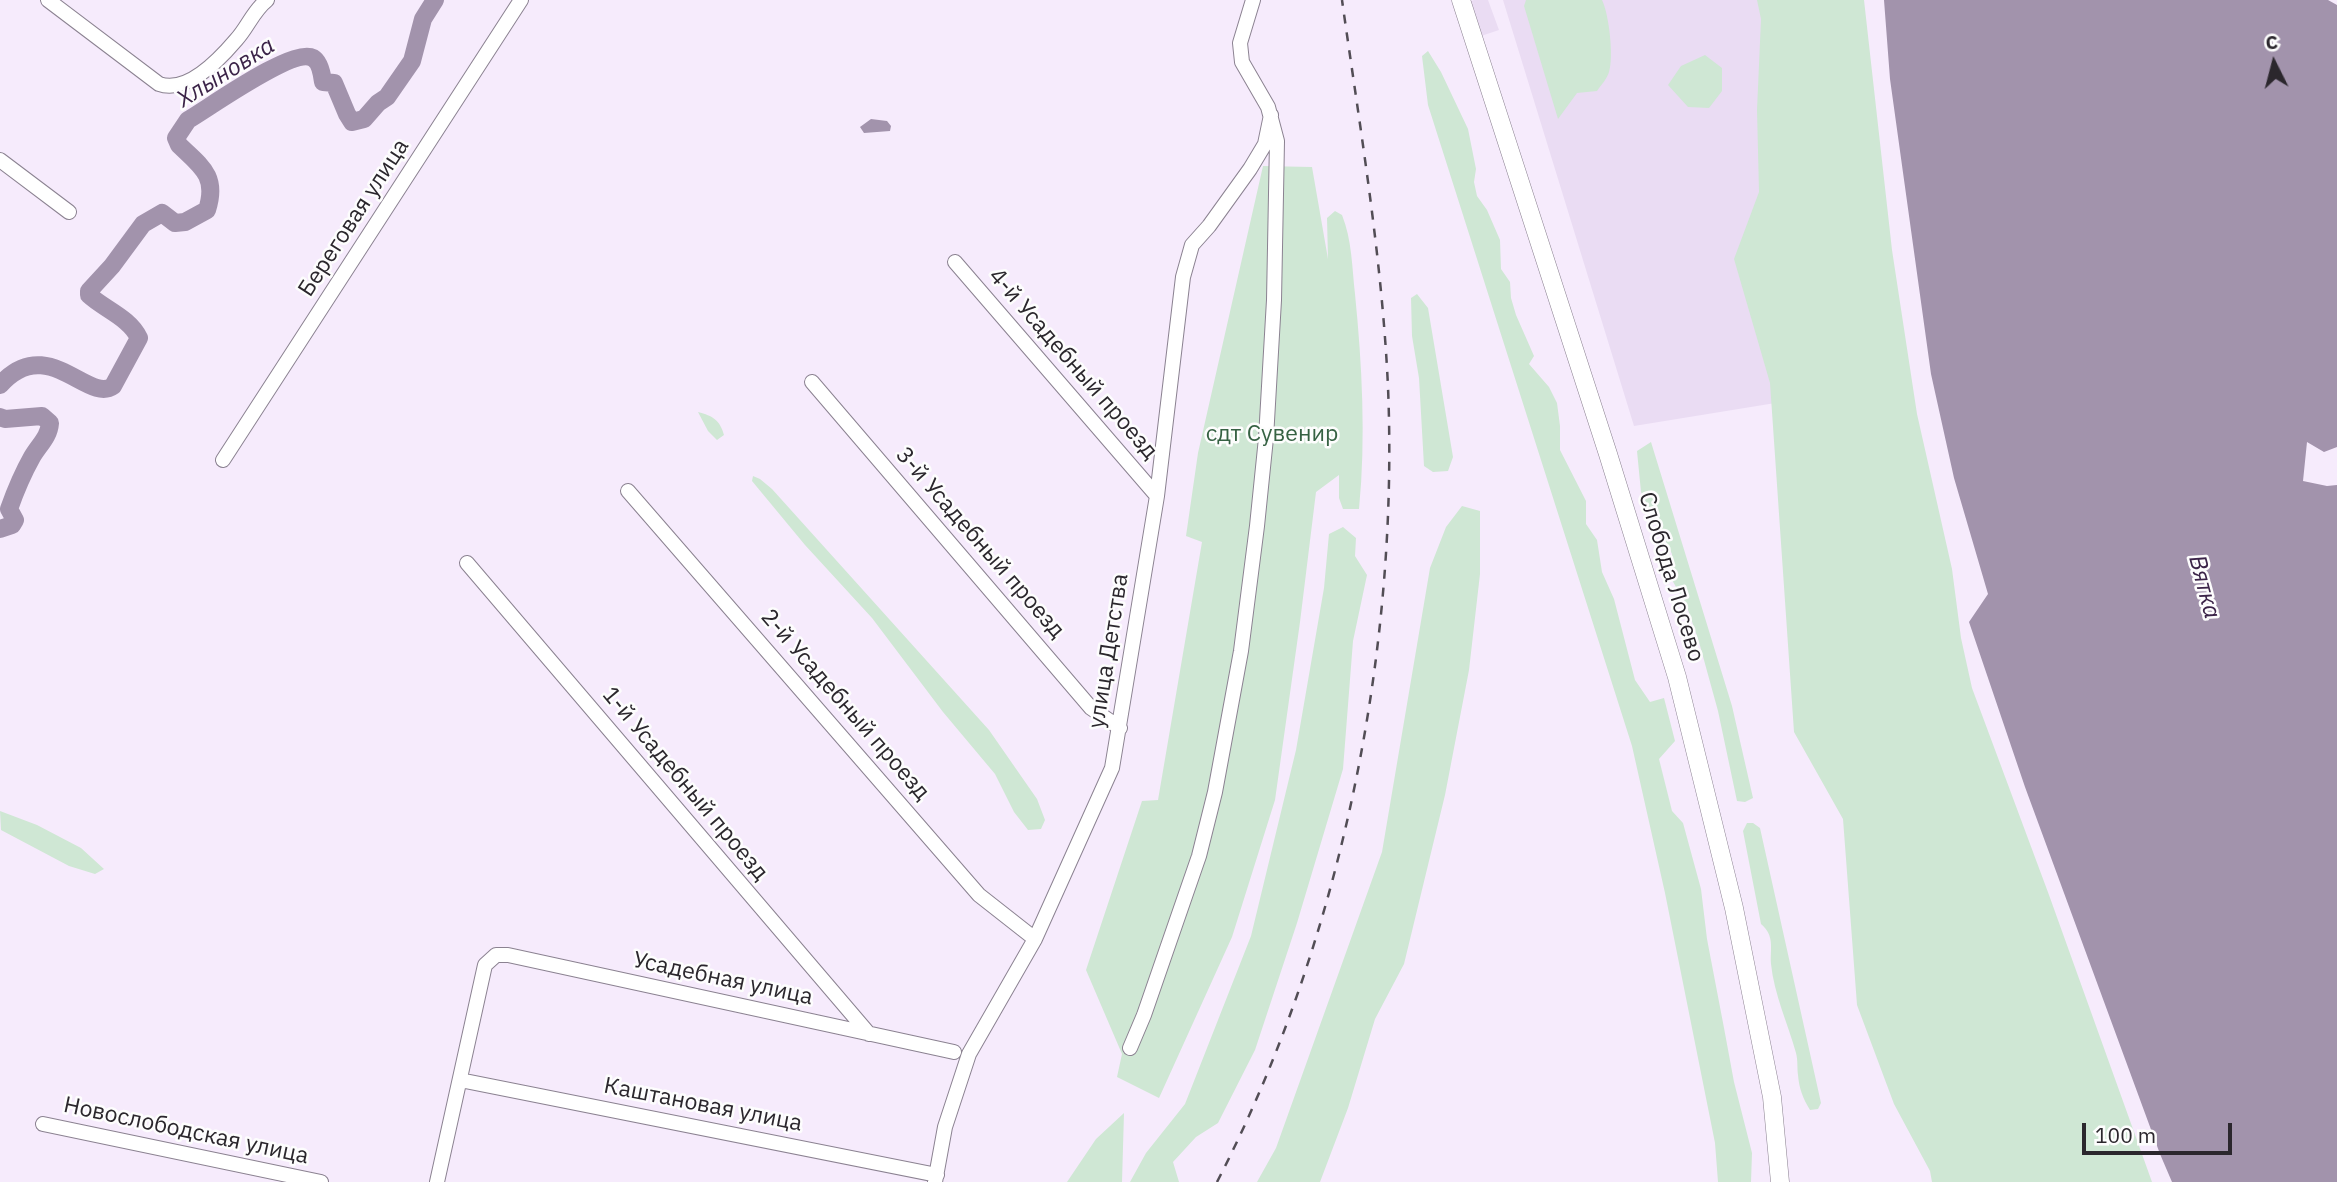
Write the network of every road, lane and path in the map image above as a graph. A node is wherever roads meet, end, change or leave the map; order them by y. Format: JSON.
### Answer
{"nodes":[{"id":1,"x":48,"y":0,"type":"edge"},
{"id":2,"x":267,"y":0,"type":"edge"},
{"id":3,"x":522,"y":0,"type":"edge"},
{"id":4,"x":1253,"y":0,"type":"edge"},
{"id":5,"x":1461,"y":0,"type":"edge"},
{"id":6,"x":1271,"y":116,"type":"junction"},
{"id":7,"x":0,"y":160,"type":"edge"},
{"id":8,"x":69,"y":212,"type":"dead end"},
{"id":9,"x":955,"y":262,"type":"dead end"},
{"id":10,"x":812,"y":382,"type":"dead end"},
{"id":11,"x":223,"y":460,"type":"dead end"},
{"id":12,"x":628,"y":491,"type":"dead end"},
{"id":13,"x":1157,"y":496,"type":"junction"},
{"id":14,"x":467,"y":563,"type":"dead end"},
{"id":15,"x":1120,"y":728,"type":"junction"},
{"id":16,"x":1035,"y":939,"type":"junction"},
{"id":17,"x":869,"y":1034,"type":"junction"},
{"id":18,"x":1129,"y":1048,"type":"dead end"},
{"id":19,"x":954,"y":1052,"type":"dead end"},
{"id":20,"x":460,"y":1080,"type":"junction"},
{"id":21,"x":43,"y":1124,"type":"dead end"},
{"id":22,"x":936,"y":1178,"type":"edge"},
{"id":23,"x":321,"y":1182,"type":"edge"},
{"id":24,"x":437,"y":1182,"type":"edge"},
{"id":25,"x":1780,"y":1182,"type":"edge"}],
"edges":[{"from":1,"to":2,"type":"street"},
{"from":3,"to":11,"type":"street","name":"Береговая улица"},
{"from":4,"to":6,"type":"street"},
{"from":5,"to":25,"type":"main road","name":"Слобода Лосево"},
{"from":6,"to":13,"type":"street","name":"улица Детства"},
{"from":6,"to":18,"type":"street"},
{"from":7,"to":8,"type":"street"},
{"from":9,"to":13,"type":"street","name":"4-й Усадебный проезд"},
{"from":10,"to":15,"type":"street","name":"3-й Усадебный проезд"},
{"from":12,"to":16,"type":"street","name":"2-й Усадебный проезд"},
{"from":13,"to":15,"type":"street","name":"улица Детства"},
{"from":14,"to":17,"type":"street","name":"1-й Усадебный проезд"},
{"from":15,"to":16,"type":"street","name":"улица Детства"},
{"from":16,"to":22,"type":"street","name":"улица Детства"},
{"from":17,"to":19,"type":"street","name":"Усадебная улица"},
{"from":17,"to":20,"type":"street","name":"Усадебная улица"},
{"from":20,"to":22,"type":"street","name":"Каштановая улица"},
{"from":20,"to":24,"type":"street"},
{"from":21,"to":23,"type":"street","name":"Новослободская улица"}]}
